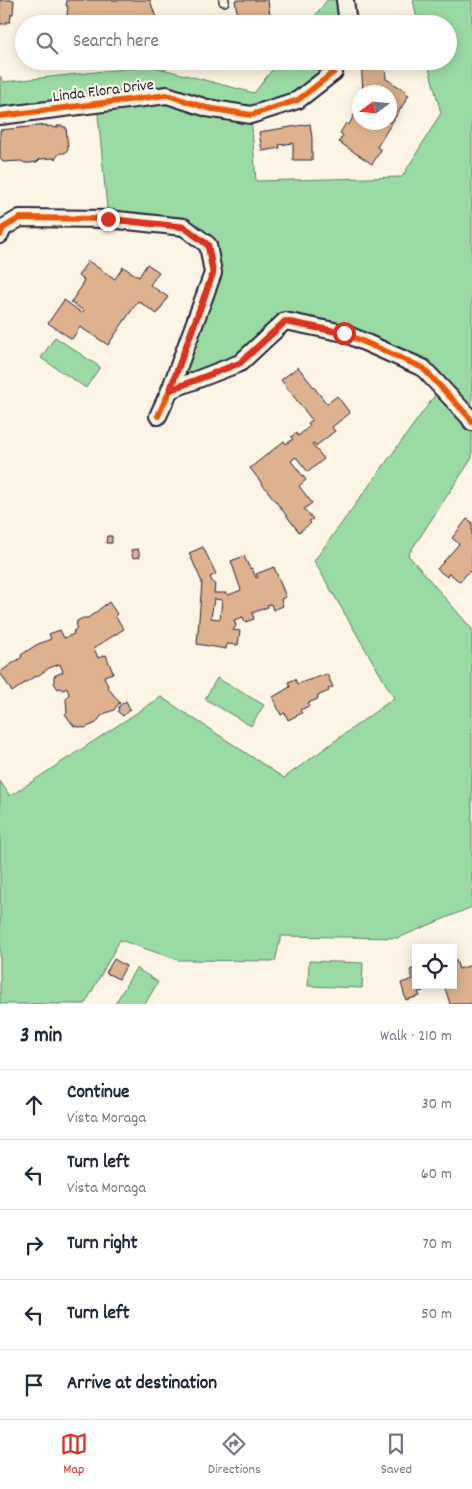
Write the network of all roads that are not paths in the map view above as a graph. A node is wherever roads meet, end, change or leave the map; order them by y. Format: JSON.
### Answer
{"nodes":[{"id":1,"x":345,"y":0,"type":"edge"},
{"id":2,"x":347,"y":15,"type":"edge"},
{"id":3,"x":335,"y":70,"type":"edge"},
{"id":4,"x":0,"y":116,"type":"edge"},
{"id":5,"x":0,"y":235,"type":"edge"},
{"id":6,"x":170,"y":390,"type":"junction"},
{"id":7,"x":158,"y":416,"type":"dead end"},
{"id":8,"x":472,"y":422,"type":"edge"}],
"edges":[{"from":1,"to":2,"type":"street"},
{"from":3,"to":4,"type":"street","name":"Linda Flora Drive"},
{"from":5,"to":6,"type":"street"},
{"from":6,"to":7,"type":"street"},
{"from":6,"to":8,"type":"street"}]}
